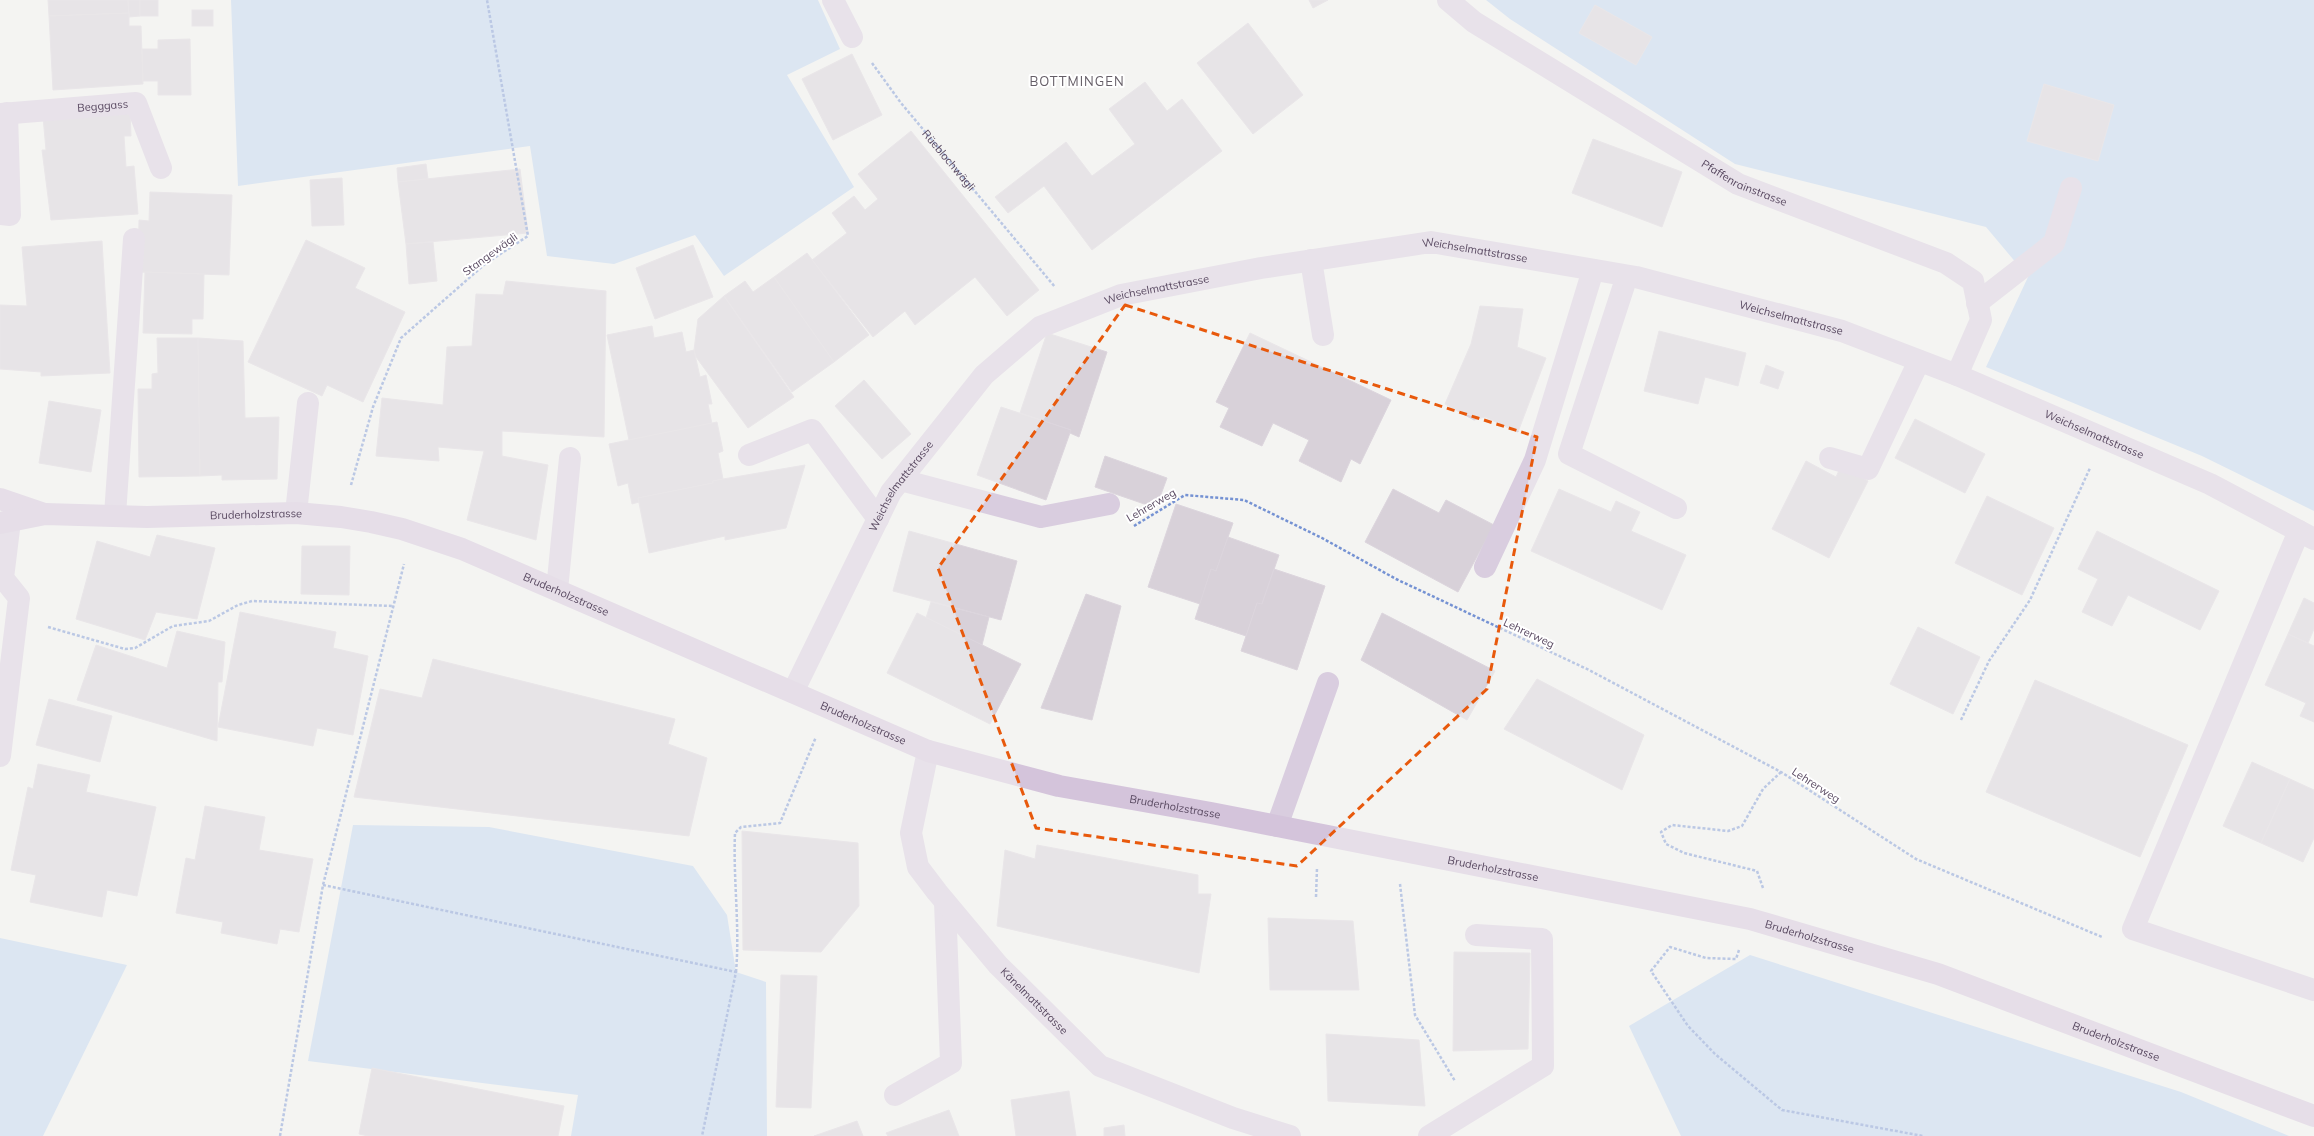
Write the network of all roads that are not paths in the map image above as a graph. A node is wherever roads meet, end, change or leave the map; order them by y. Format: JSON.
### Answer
{"nodes":[{"id":1,"x":833,"y":0,"type":"edge"},
{"id":2,"x":1448,"y":0,"type":"edge"},
{"id":3,"x":852,"y":37,"type":"road end"},
{"id":4,"x":4,"y":113,"type":"edge"},
{"id":5,"x":161,"y":168,"type":"dead end"},
{"id":6,"x":2071,"y":188,"type":"dead end"},
{"id":7,"x":0,"y":214,"type":"edge"},
{"id":8,"x":134,"y":239,"type":"dead end"},
{"id":9,"x":1311,"y":260,"type":"junction"},
{"id":10,"x":1593,"y":270,"type":"junction"},
{"id":11,"x":1627,"y":276,"type":"junction"},
{"id":12,"x":1977,"y":303,"type":"junction"},
{"id":13,"x":1323,"y":335,"type":"dead end"},
{"id":14,"x":1920,"y":361,"type":"junction"},
{"id":15,"x":1957,"y":375,"type":"junction"},
{"id":16,"x":308,"y":403,"type":"dead end"},
{"id":17,"x":749,"y":455,"type":"dead end"},
{"id":18,"x":570,"y":458,"type":"dead end"},
{"id":19,"x":1830,"y":458,"type":"dead end"},
{"id":20,"x":901,"y":480,"type":"junction"},
{"id":21,"x":0,"y":499,"type":"edge"},
{"id":22,"x":1109,"y":504,"type":"dead end"},
{"id":23,"x":1676,"y":508,"type":"dead end"},
{"id":24,"x":296,"y":513,"type":"junction"},
{"id":25,"x":45,"y":514,"type":"junction"},
{"id":26,"x":115,"y":516,"type":"junction"},
{"id":27,"x":878,"y":519,"type":"junction"},
{"id":28,"x":5,"y":522,"type":"edge"},
{"id":29,"x":2307,"y":535,"type":"edge"},
{"id":30,"x":1485,"y":566,"type":"dead end"},
{"id":31,"x":557,"y":590,"type":"junction"},
{"id":32,"x":1328,"y":683,"type":"dead end"},
{"id":33,"x":793,"y":692,"type":"junction"},
{"id":34,"x":928,"y":751,"type":"junction"},
{"id":35,"x":0,"y":756,"type":"edge"},
{"id":36,"x":1277,"y":826,"type":"junction"},
{"id":37,"x":944,"y":902,"type":"junction"},
{"id":38,"x":1476,"y":935,"type":"dead end"},
{"id":39,"x":2314,"y":990,"type":"edge"},
{"id":40,"x":895,"y":1095,"type":"dead end"},
{"id":41,"x":2314,"y":1116,"type":"edge"},
{"id":42,"x":1290,"y":1136,"type":"edge"},
{"id":43,"x":1429,"y":1136,"type":"edge"}],
"edges":[{"from":1,"to":3,"type":"street"},
{"from":2,"to":12,"type":"street","name":"Pfaffenrainstrasse"},
{"from":4,"to":5,"type":"street","name":"Begggass"},
{"from":4,"to":7,"type":"street"},
{"from":6,"to":12,"type":"street"},
{"from":8,"to":26,"type":"street"},
{"from":9,"to":10,"type":"street","name":"Weichselmattstrasse"},
{"from":9,"to":13,"type":"street"},
{"from":9,"to":20,"type":"street","name":"Weichselmattstrasse"},
{"from":10,"to":11,"type":"street","name":"Weichselmattstrasse"},
{"from":10,"to":30,"type":"street"},
{"from":11,"to":14,"type":"street","name":"Weichselmattstrasse"},
{"from":11,"to":23,"type":"street"},
{"from":12,"to":15,"type":"street","name":"Pfaffenrainstrasse"},
{"from":14,"to":15,"type":"street","name":"Weichselmattstrasse"},
{"from":14,"to":19,"type":"street"},
{"from":15,"to":29,"type":"street","name":"Weichselmattstrasse"},
{"from":16,"to":24,"type":"street"},
{"from":17,"to":27,"type":"street"},
{"from":18,"to":31,"type":"street"},
{"from":20,"to":22,"type":"street"},
{"from":20,"to":27,"type":"street","name":"Weichselmattstrasse"},
{"from":21,"to":25,"type":"main road","name":"Bruderholzstrasse"},
{"from":24,"to":26,"type":"main road","name":"Bruderholzstrasse"},
{"from":24,"to":31,"type":"main road","name":"Bruderholzstrasse"},
{"from":25,"to":26,"type":"main road","name":"Bruderholzstrasse"},
{"from":25,"to":28,"type":"main road","name":"Bruderholzstrasse"},
{"from":27,"to":33,"type":"street","name":"Weichselmattstrasse"},
{"from":28,"to":35,"type":"street"},
{"from":29,"to":39,"type":"street"},
{"from":31,"to":33,"type":"main road","name":"Bruderholzstrasse"},
{"from":32,"to":36,"type":"street"},
{"from":33,"to":34,"type":"main road","name":"Bruderholzstrasse"},
{"from":34,"to":36,"type":"main road","name":"Bruderholzstrasse"},
{"from":34,"to":37,"type":"street","name":"Känelmattstrasse"},
{"from":36,"to":41,"type":"main road","name":"Bruderholzstrasse"},
{"from":37,"to":40,"type":"street"},
{"from":37,"to":42,"type":"street","name":"Känelmattstrasse"},
{"from":38,"to":43,"type":"street"}]}
